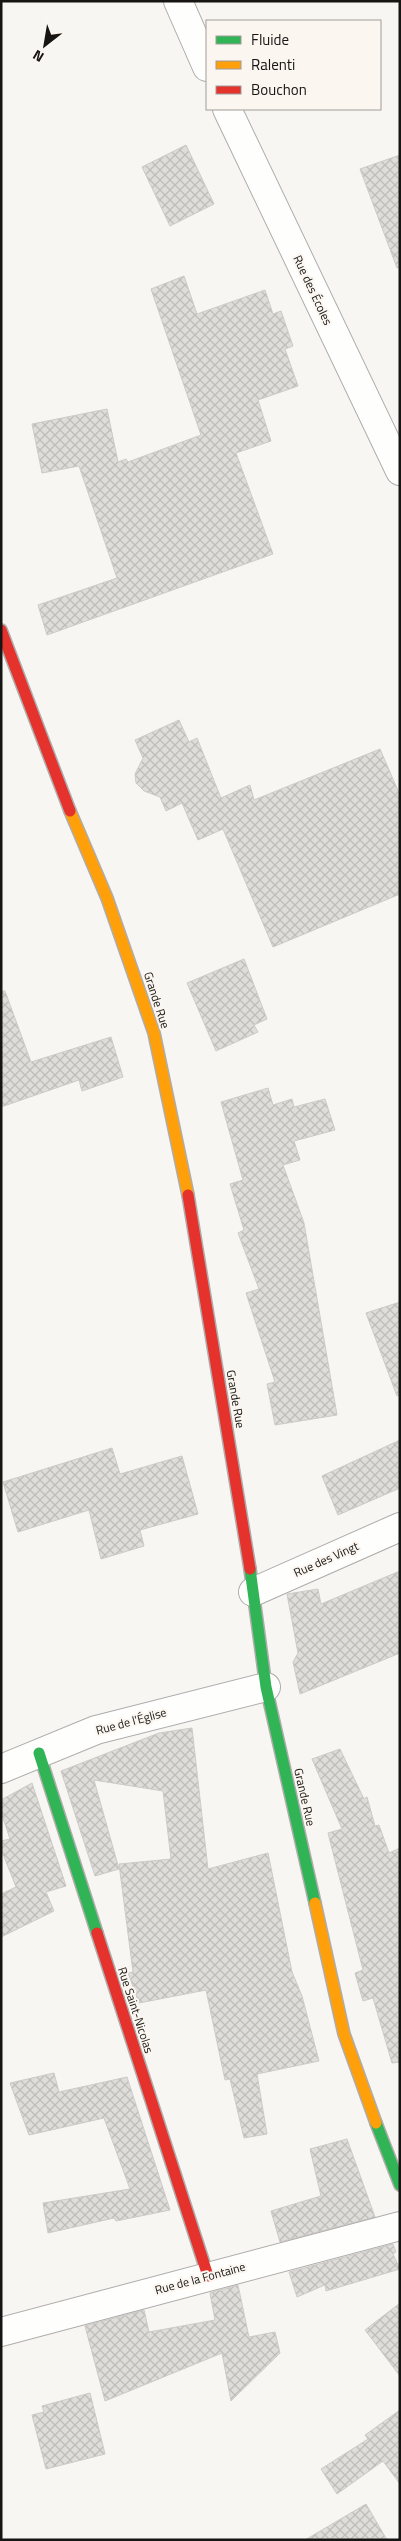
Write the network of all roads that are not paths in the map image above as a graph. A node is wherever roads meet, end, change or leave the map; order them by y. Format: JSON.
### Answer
{"nodes":[{"id":1,"x":178,"y":1,"type":"edge"},
{"id":2,"x":206,"y":65,"type":"edge"},
{"id":3,"x":227,"y":110,"type":"edge"},
{"id":4,"x":400,"y":471,"type":"edge"},
{"id":5,"x":1,"y":630,"type":"edge"},
{"id":6,"x":400,"y":1526,"type":"edge"},
{"id":7,"x":253,"y":1592,"type":"junction"},
{"id":8,"x":266,"y":1687,"type":"junction"},
{"id":9,"x":39,"y":1754,"type":"junction"},
{"id":10,"x":1,"y":1769,"type":"edge"},
{"id":11,"x":400,"y":2185,"type":"edge"},
{"id":12,"x":400,"y":2226,"type":"edge"},
{"id":13,"x":208,"y":2276,"type":"junction"},
{"id":14,"x":1,"y":2332,"type":"edge"}],
"edges":[{"from":1,"to":2,"type":"street"},
{"from":3,"to":4,"type":"street","name":"Rue des Écoles"},
{"from":5,"to":7,"type":"street","name":"Grande Rue"},
{"from":6,"to":7,"type":"street","name":"Rue des Vingt"},
{"from":7,"to":8,"type":"street","name":"Grande Rue"},
{"from":8,"to":9,"type":"street","name":"Rue de l'Église"},
{"from":8,"to":11,"type":"street","name":"Grande Rue"},
{"from":9,"to":10,"type":"street","name":"Rue de l'Église"},
{"from":9,"to":13,"type":"street","name":"Rue Saint-Nicolas"},
{"from":12,"to":13,"type":"street","name":"Rue de la Fontaine"},
{"from":13,"to":14,"type":"street","name":"Rue de la Fontaine"}]}
